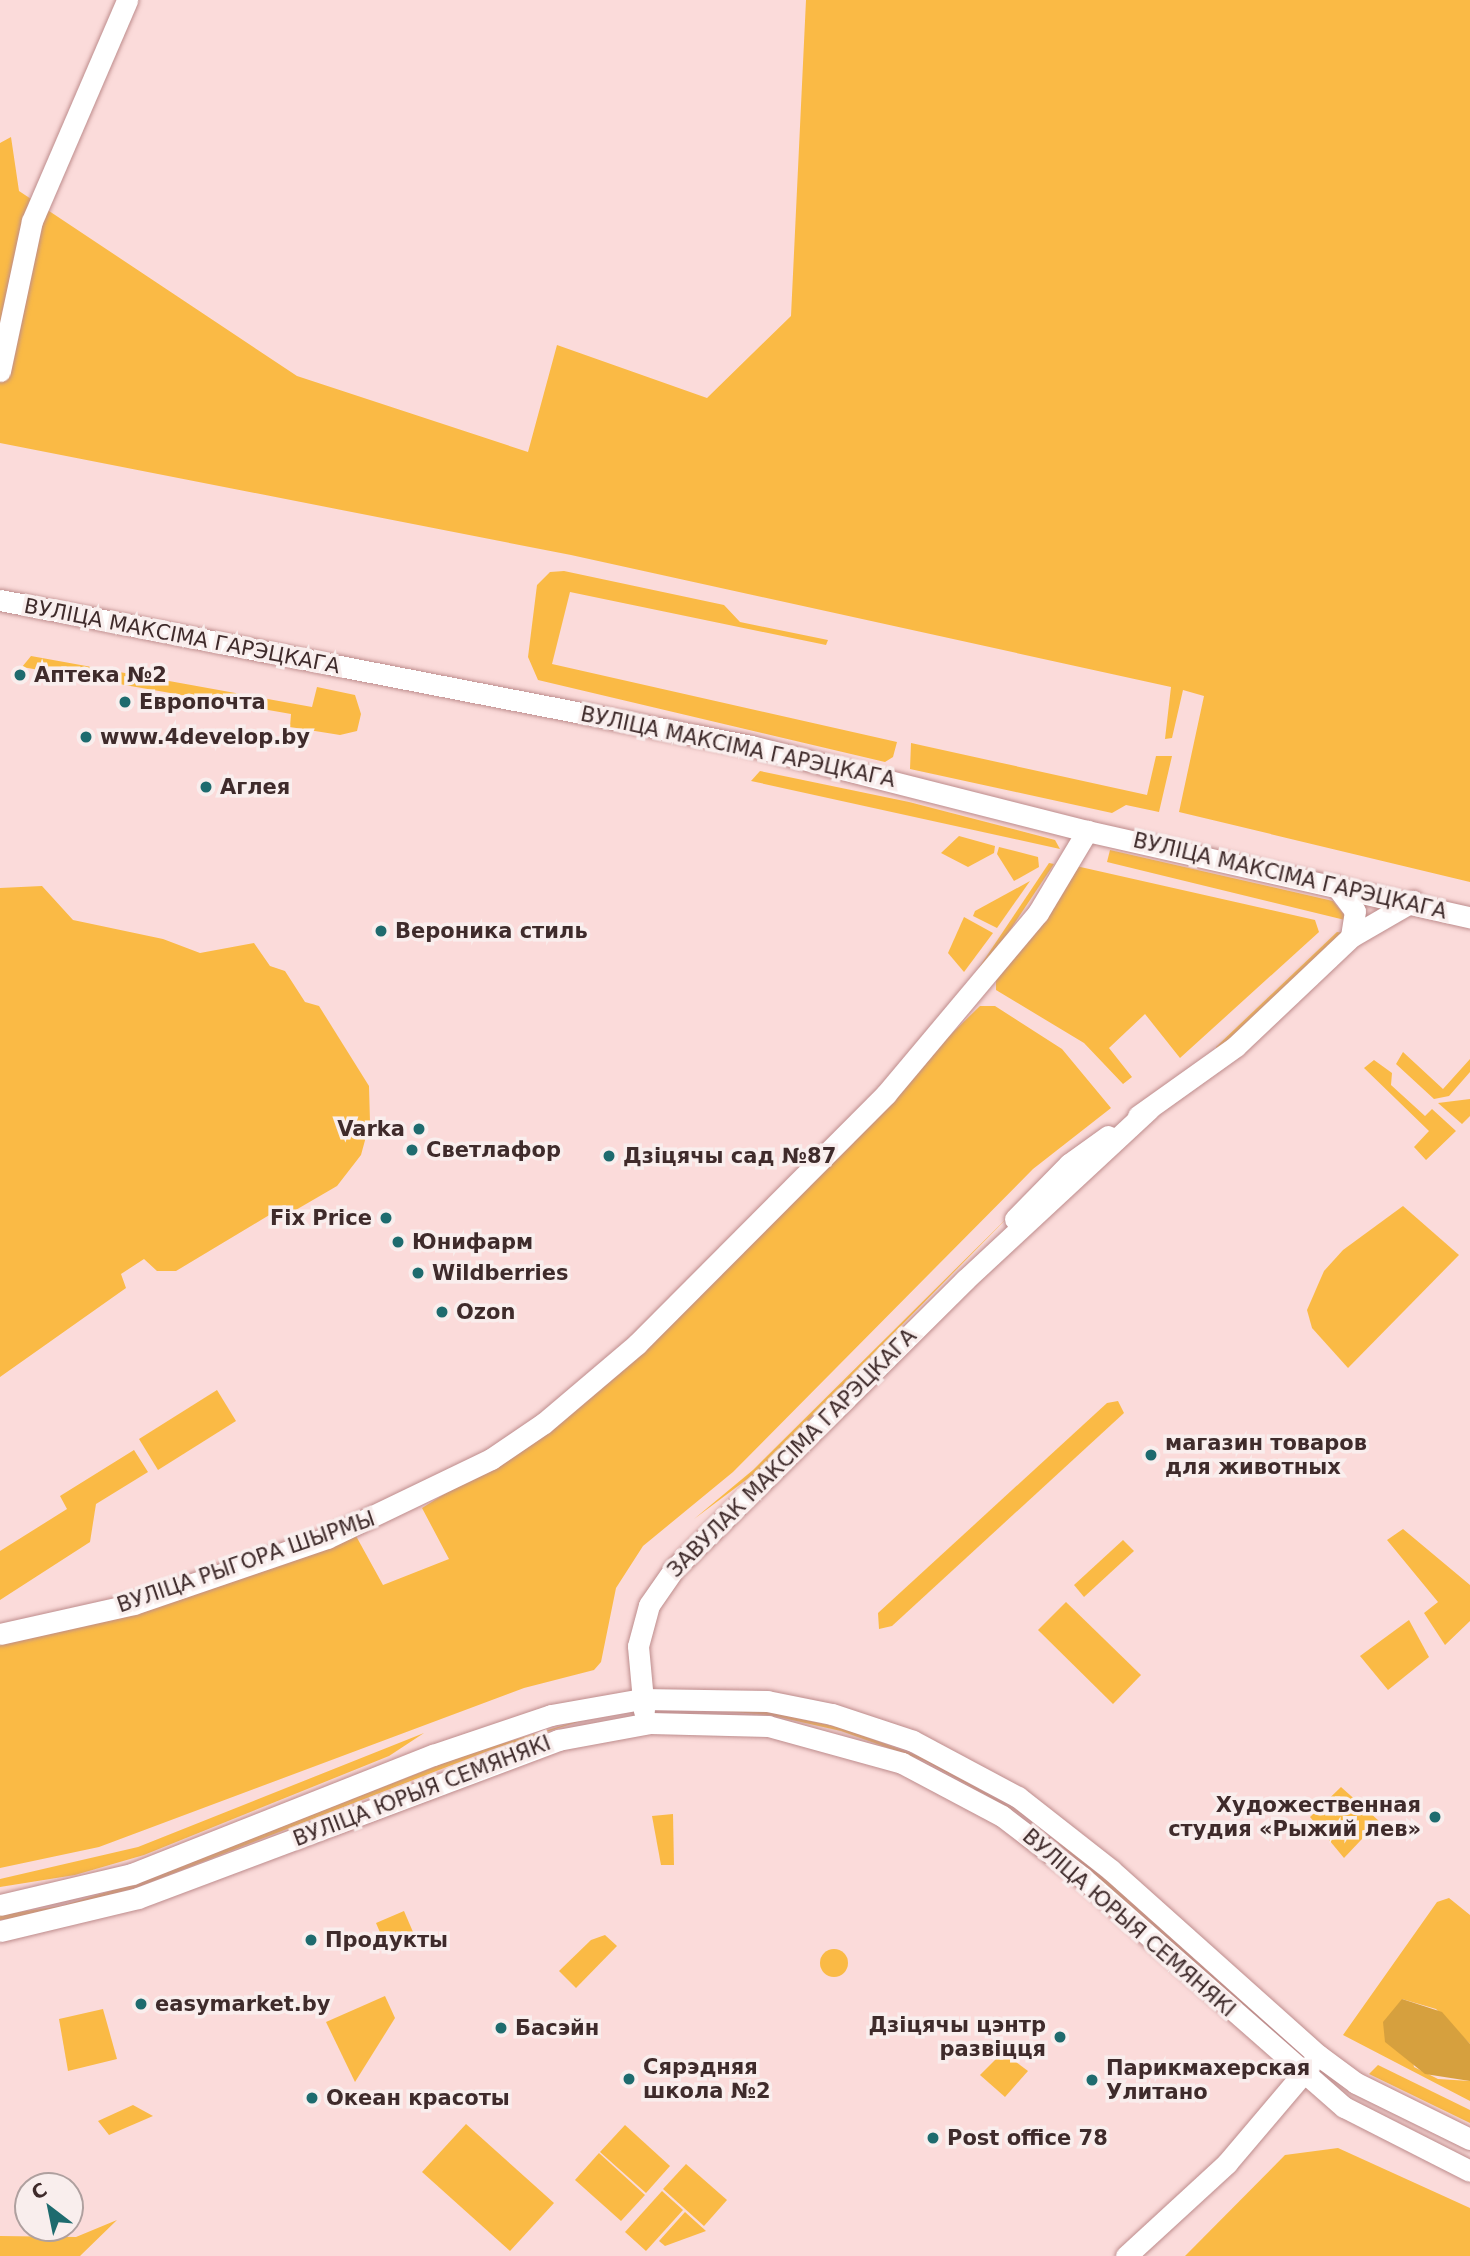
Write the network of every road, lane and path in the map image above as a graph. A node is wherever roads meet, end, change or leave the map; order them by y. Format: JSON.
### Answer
{"nodes":[{"id":1,"x":127,"y":0,"type":"edge"},
{"id":2,"x":0,"y":371,"type":"edge"},
{"id":3,"x":0,"y":600,"type":"edge"},
{"id":4,"x":1087,"y":831,"type":"junction"},
{"id":5,"x":1336,"y":886,"type":"junction"},
{"id":6,"x":1413,"y":901,"type":"junction"},
{"id":7,"x":1470,"y":917,"type":"edge"},
{"id":8,"x":1351,"y":937,"type":"junction"},
{"id":9,"x":0,"y":1634,"type":"edge"},
{"id":10,"x":642,"y":1699,"type":"junction"},
{"id":11,"x":645,"y":1724,"type":"junction"},
{"id":12,"x":0,"y":1905,"type":"edge"},
{"id":13,"x":0,"y":1931,"type":"edge"},
{"id":14,"x":1318,"y":2055,"type":"junction"},
{"id":15,"x":1302,"y":2075,"type":"junction"},
{"id":16,"x":1470,"y":2139,"type":"edge"},
{"id":17,"x":1470,"y":2171,"type":"edge"},
{"id":18,"x":1126,"y":2256,"type":"edge"}],
"edges":[{"from":1,"to":2,"type":"main road"},
{"from":3,"to":4,"type":"main road","name":"ВУЛІЦА МАКСІМА ГАРЭЦКАГА"},
{"from":4,"to":5,"type":"main road","name":"ВУЛІЦА МАКСІМА ГАРЭЦКАГА"},
{"from":4,"to":9,"type":"main road","name":"ВУЛІЦА РЫГОРА ШЫРМЫ"},
{"from":5,"to":6,"type":"main road","name":"ВУЛІЦА МАКСІМА ГАРЭЦКАГА"},
{"from":5,"to":8,"type":"main road"},
{"from":6,"to":7,"type":"main road","name":"ВУЛІЦА МАКСІМА ГАРЭЦКАГА"},
{"from":6,"to":8,"type":"main road","name":"ЗАВУЛАК МАКСІМА ГАРЭЦКАГА"},
{"from":8,"to":10,"type":"main road","name":"ЗАВУЛАК МАКСІМА ГАРЭЦКАГА"},
{"from":10,"to":11,"type":"main road","name":"ЗАВУЛАК МАКСІМА ГАРЭЦКАГА"},
{"from":10,"to":12,"type":"main road","name":"ВУЛІЦА ЮРЫЯ СЕМЯНЯКІ"},
{"from":10,"to":14,"type":"main road","name":"ВУЛІЦА ЮРЫЯ СЕМЯНЯКІ"},
{"from":11,"to":13,"type":"main road","name":"ВУЛІЦА ЮРЫЯ СЕМЯНЯКІ"},
{"from":11,"to":15,"type":"main road","name":"ВУЛІЦА ЮРЫЯ СЕМЯНЯКІ"},
{"from":14,"to":15,"type":"main road"},
{"from":14,"to":16,"type":"main road","name":"ВУЛІЦА ЮРЫЯ СЕМЯНЯКІ"},
{"from":15,"to":17,"type":"main road","name":"ВУЛІЦА ЮРЫЯ СЕМЯНЯКІ"},
{"from":15,"to":18,"type":"main road"}]}
